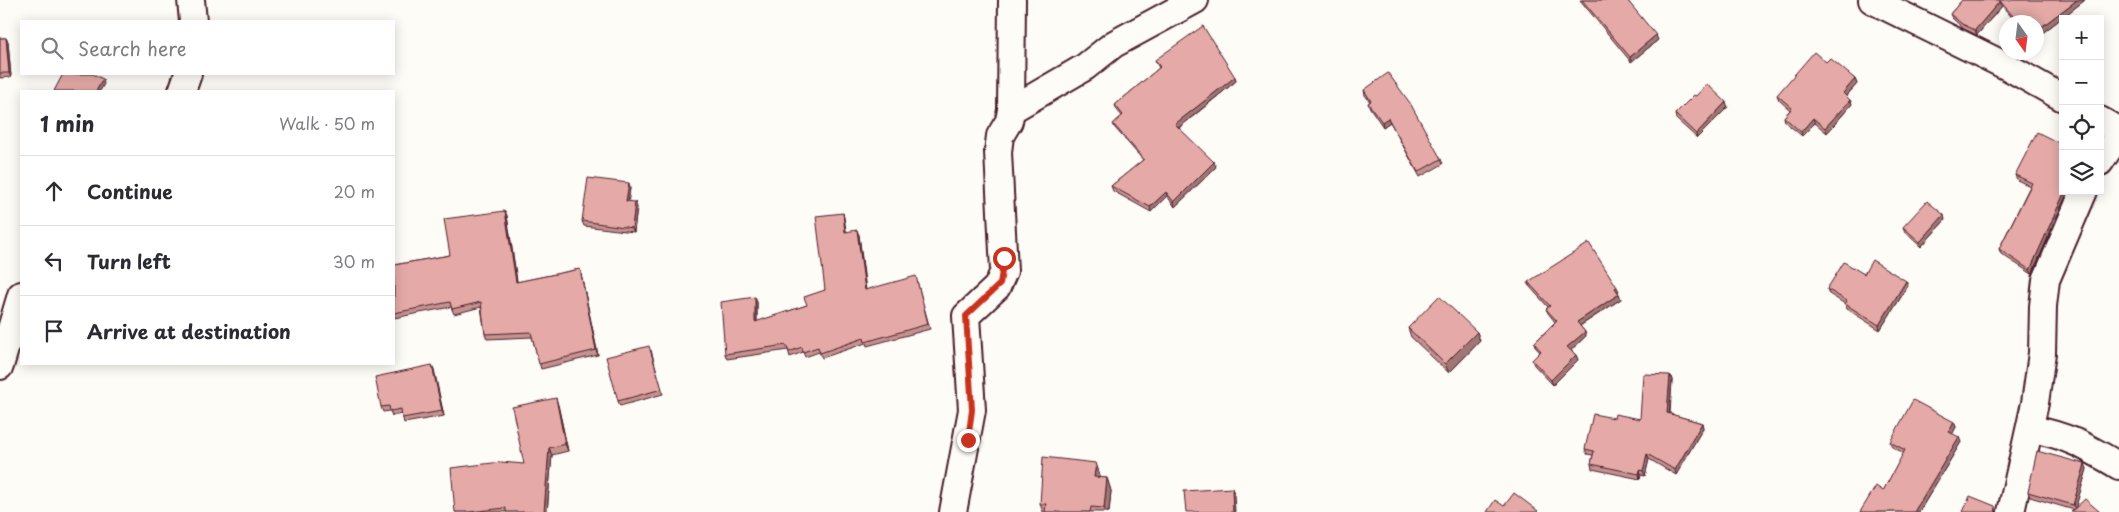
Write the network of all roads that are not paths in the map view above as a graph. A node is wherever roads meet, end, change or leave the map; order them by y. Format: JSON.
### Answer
{"nodes":[{"id":1,"x":191,"y":0,"type":"edge"},
{"id":2,"x":1012,"y":0,"type":"edge"},
{"id":3,"x":1195,"y":0,"type":"edge"},
{"id":4,"x":1872,"y":0,"type":"edge"},
{"id":5,"x":193,"y":20,"type":"edge"},
{"id":6,"x":188,"y":75,"type":"edge"},
{"id":7,"x":182,"y":90,"type":"edge"},
{"id":8,"x":2059,"y":96,"type":"edge"},
{"id":9,"x":1011,"y":110,"type":"junction"},
{"id":10,"x":2104,"y":123,"type":"edge"},
{"id":11,"x":2119,"y":133,"type":"edge"},
{"id":12,"x":2104,"y":156,"type":"edge"},
{"id":13,"x":2082,"y":195,"type":"edge"},
{"id":14,"x":20,"y":298,"type":"edge"},
{"id":15,"x":0,"y":366,"type":"edge"},
{"id":16,"x":2030,"y":429,"type":"junction"},
{"id":17,"x":2119,"y":466,"type":"edge"},
{"id":18,"x":953,"y":512,"type":"edge"},
{"id":19,"x":2011,"y":512,"type":"edge"}],
"edges":[{"from":1,"to":5,"type":"street"},
{"from":2,"to":9,"type":"street"},
{"from":3,"to":9,"type":"street"},
{"from":4,"to":8,"type":"street"},
{"from":6,"to":7,"type":"street"},
{"from":9,"to":18,"type":"street"},
{"from":10,"to":11,"type":"street"},
{"from":11,"to":12,"type":"street"},
{"from":13,"to":16,"type":"street"},
{"from":14,"to":15,"type":"street"},
{"from":16,"to":17,"type":"street"},
{"from":16,"to":19,"type":"street"}]}
